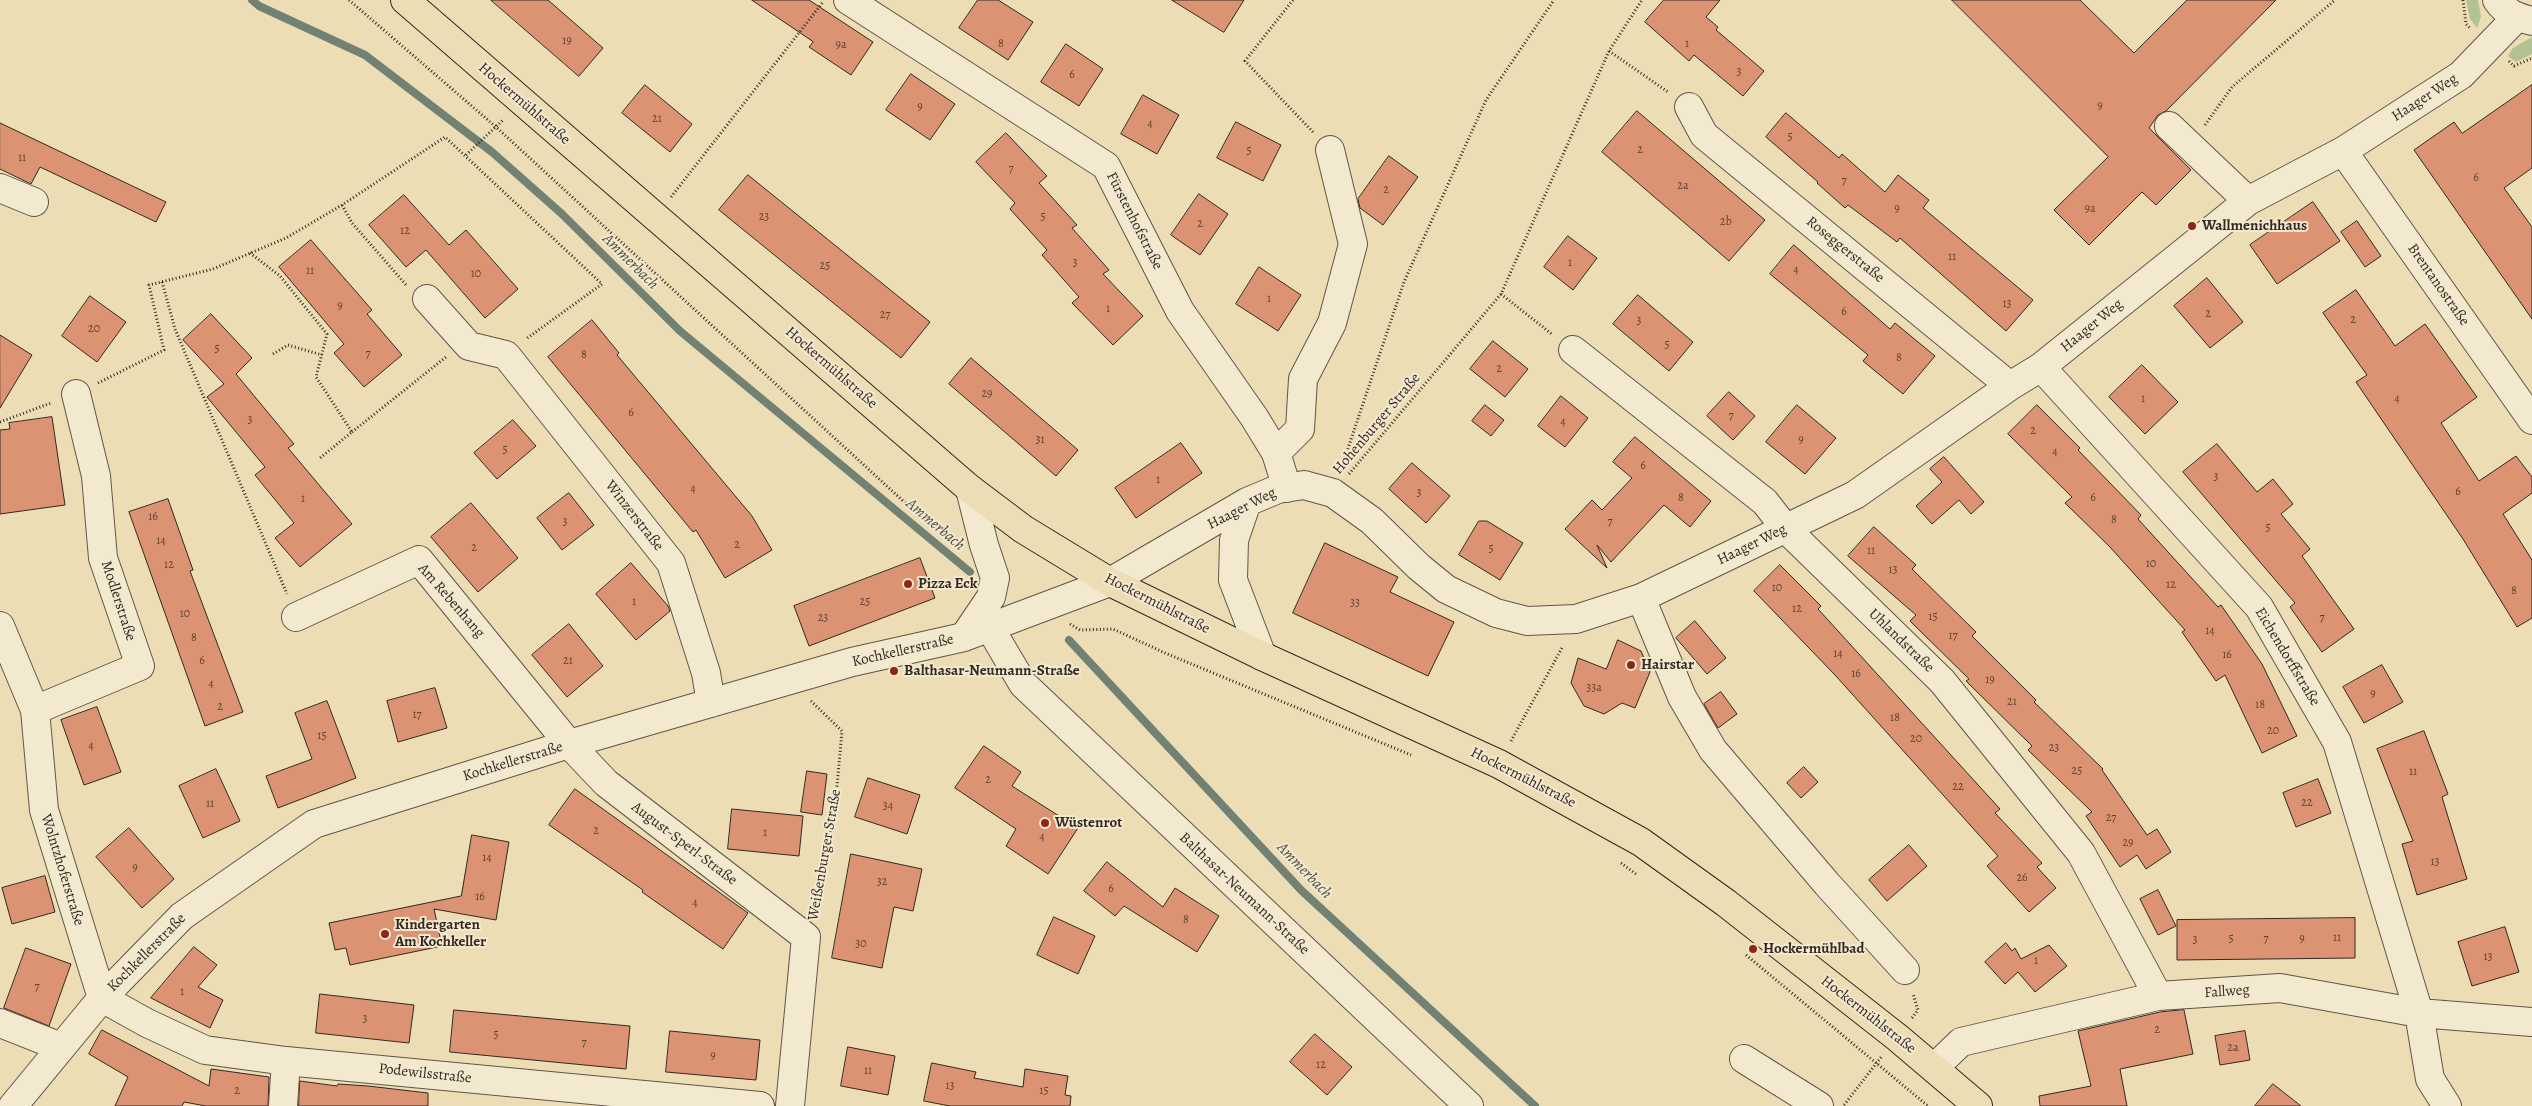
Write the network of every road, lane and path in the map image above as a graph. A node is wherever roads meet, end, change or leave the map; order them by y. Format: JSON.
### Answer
{"nodes":[{"id":1,"x":349,"y":0,"type":"edge"},
{"id":2,"x":405,"y":0,"type":"edge"},
{"id":3,"x":824,"y":0,"type":"edge"},
{"id":4,"x":848,"y":0,"type":"edge"},
{"id":5,"x":1294,"y":0,"type":"edge"},
{"id":6,"x":1554,"y":0,"type":"edge"},
{"id":7,"x":1642,"y":0,"type":"edge"},
{"id":8,"x":2335,"y":0,"type":"edge"},
{"id":9,"x":2515,"y":13,"type":"edge"},
{"id":10,"x":1609,"y":52,"type":"junction"},
{"id":11,"x":1689,"y":107,"type":"joint"},
{"id":12,"x":2169,"y":126,"type":"dead end"},
{"id":13,"x":496,"y":127,"type":"junction"},
{"id":14,"x":2191,"y":146,"type":"junction"},
{"id":15,"x":1330,"y":150,"type":"joint"},
{"id":16,"x":2343,"y":151,"type":"junction"},
{"id":17,"x":466,"y":156,"type":"junction"},
{"id":18,"x":0,"y":188,"type":"edge"},
{"id":19,"x":2248,"y":201,"type":"junction"},
{"id":20,"x":34,"y":202,"type":"dead end"},
{"id":21,"x":342,"y":205,"type":"junction"},
{"id":22,"x":656,"y":217,"type":"junction"},
{"id":23,"x":250,"y":253,"type":"junction"},
{"id":24,"x":162,"y":282,"type":"junction"},
{"id":25,"x":1501,"y":294,"type":"junction"},
{"id":26,"x":426,"y":299,"type":"joint"},
{"id":27,"x":1529,"y":316,"type":"dead end"},
{"id":28,"x":465,"y":342,"type":"junction"},
{"id":29,"x":1573,"y":350,"type":"dead end"},
{"id":30,"x":273,"y":354,"type":"dead end"},
{"id":31,"x":322,"y":355,"type":"junction"},
{"id":32,"x":506,"y":355,"type":"junction"},
{"id":33,"x":2040,"y":367,"type":"junction"},
{"id":34,"x":2010,"y":386,"type":"junction"},
{"id":35,"x":76,"y":394,"type":"junction"},
{"id":36,"x":2532,"y":420,"type":"edge"},
{"id":37,"x":0,"y":422,"type":"edge"},
{"id":38,"x":352,"y":432,"type":"junction"},
{"id":39,"x":1276,"y":453,"type":"junction"},
{"id":40,"x":320,"y":458,"type":"dead end"},
{"id":41,"x":1287,"y":488,"type":"junction"},
{"id":42,"x":970,"y":489,"type":"junction"},
{"id":43,"x":1333,"y":494,"type":"junction"},
{"id":44,"x":1247,"y":502,"type":"junction"},
{"id":45,"x":1786,"y":529,"type":"junction"},
{"id":46,"x":960,"y":544,"type":"dead end"},
{"id":47,"x":1110,"y":582,"type":"junction"},
{"id":48,"x":1641,"y":598,"type":"junction"},
{"id":49,"x":1038,"y":608,"type":"junction"},
{"id":50,"x":296,"y":617,"type":"joint"},
{"id":51,"x":0,"y":626,"type":"edge"},
{"id":52,"x":990,"y":628,"type":"junction"},
{"id":53,"x":964,"y":637,"type":"junction"},
{"id":54,"x":1568,"y":638,"type":"dead end"},
{"id":55,"x":1262,"y":656,"type":"junction"},
{"id":56,"x":799,"y":678,"type":"junction"},
{"id":57,"x":711,"y":703,"type":"junction"},
{"id":58,"x":35,"y":710,"type":"junction"},
{"id":59,"x":569,"y":744,"type":"junction"},
{"id":60,"x":1413,"y":756,"type":"dead end"},
{"id":61,"x":1499,"y":764,"type":"junction"},
{"id":62,"x":1617,"y":861,"type":"dead end"},
{"id":63,"x":1641,"y":877,"type":"dead end"},
{"id":64,"x":806,"y":937,"type":"junction"},
{"id":65,"x":1741,"y":951,"type":"dead end"},
{"id":66,"x":1905,"y":970,"type":"joint"},
{"id":67,"x":2158,"y":996,"type":"junction"},
{"id":68,"x":102,"y":998,"type":"junction"},
{"id":69,"x":2419,"y":1013,"type":"junction"},
{"id":70,"x":2532,"y":1022,"type":"edge"},
{"id":71,"x":0,"y":1023,"type":"edge"},
{"id":72,"x":1898,"y":1038,"type":"junction"},
{"id":73,"x":61,"y":1047,"type":"junction"},
{"id":74,"x":1744,"y":1059,"type":"dead end"},
{"id":75,"x":286,"y":1061,"type":"junction"},
{"id":76,"x":1877,"y":1062,"type":"junction"},
{"id":77,"x":1934,"y":1068,"type":"junction"},
{"id":78,"x":13,"y":1106,"type":"edge"},
{"id":79,"x":283,"y":1106,"type":"edge"},
{"id":80,"x":760,"y":1106,"type":"edge"},
{"id":81,"x":790,"y":1106,"type":"edge"},
{"id":82,"x":1469,"y":1106,"type":"edge"},
{"id":83,"x":1819,"y":1106,"type":"edge"},
{"id":84,"x":1843,"y":1106,"type":"edge"},
{"id":85,"x":1928,"y":1106,"type":"edge"},
{"id":86,"x":1978,"y":1106,"type":"edge"},
{"id":87,"x":2447,"y":1106,"type":"edge"}],
"edges":[{"from":1,"to":13,"type":"path"},
{"from":2,"to":22,"type":"main road","name":"Hockermühlstraße"},
{"from":3,"to":22,"type":"path"},
{"from":4,"to":39,"type":"street","name":"Fürstenhofstraße"},
{"from":5,"to":15,"type":"path"},
{"from":6,"to":43,"type":"path","name":"Hohenburger Straße"},
{"from":7,"to":10,"type":"path","name":"Hohenburger Straße"},
{"from":8,"to":14,"type":"path"},
{"from":9,"to":16,"type":"street","name":"Haager Weg"},
{"from":10,"to":11,"type":"path"},
{"from":10,"to":25,"type":"path","name":"Hohenburger Straße"},
{"from":11,"to":34,"type":"street","name":"Roseggerstraße"},
{"from":12,"to":14,"type":"street"},
{"from":13,"to":17,"type":"path"},
{"from":13,"to":46,"type":"path"},
{"from":14,"to":19,"type":"street"},
{"from":15,"to":39,"type":"street"},
{"from":16,"to":19,"type":"street","name":"Haager Weg"},
{"from":16,"to":36,"type":"street","name":"Brentanostraße"},
{"from":17,"to":21,"type":"path"},
{"from":17,"to":32,"type":"path"},
{"from":18,"to":20,"type":"street"},
{"from":19,"to":33,"type":"street","name":"Haager Weg"},
{"from":21,"to":23,"type":"path"},
{"from":21,"to":26,"type":"path"},
{"from":22,"to":42,"type":"main road","name":"Hockermühlstraße"},
{"from":23,"to":24,"type":"path"},
{"from":23,"to":31,"type":"path"},
{"from":24,"to":35,"type":"path"},
{"from":24,"to":50,"type":"path"},
{"from":25,"to":27,"type":"path"},
{"from":25,"to":43,"type":"path","name":"Hohenburger Straße"},
{"from":26,"to":28,"type":"street"},
{"from":28,"to":32,"type":"street"},
{"from":28,"to":38,"type":"path"},
{"from":29,"to":45,"type":"street","name":"Uhlandstraße"},
{"from":30,"to":31,"type":"path"},
{"from":31,"to":38,"type":"path"},
{"from":32,"to":57,"type":"street","name":"Winzerstraße"},
{"from":33,"to":34,"type":"street","name":"Haager Weg"},
{"from":33,"to":69,"type":"street","name":"Eichendorffstraße"},
{"from":34,"to":45,"type":"street","name":"Haager Weg"},
{"from":35,"to":37,"type":"path"},
{"from":35,"to":58,"type":"street","name":"Modlerstraße"},
{"from":38,"to":40,"type":"path"},
{"from":39,"to":41,"type":"street","name":"Fürstenhofstraße"},
{"from":41,"to":43,"type":"street","name":"Haager Weg"},
{"from":41,"to":44,"type":"street","name":"Haager Weg"},
{"from":42,"to":47,"type":"main road","name":"Hockermühlstraße"},
{"from":42,"to":53,"type":"street"},
{"from":43,"to":48,"type":"street","name":"Haager Weg"},
{"from":44,"to":47,"type":"street","name":"Haager Weg"},
{"from":44,"to":55,"type":"street"},
{"from":45,"to":48,"type":"street","name":"Haager Weg"},
{"from":45,"to":67,"type":"street","name":"Uhlandstraße"},
{"from":47,"to":49,"type":"street","name":"Kochkellerstraße"},
{"from":47,"to":55,"type":"main road","name":"Hockermühlstraße"},
{"from":48,"to":66,"type":"street"},
{"from":49,"to":52,"type":"street","name":"Kochkellerstraße"},
{"from":49,"to":60,"type":"path"},
{"from":50,"to":59,"type":"street","name":"Am Rebenhang"},
{"from":51,"to":58,"type":"street","name":"Wolntzhoferstraße"},
{"from":52,"to":53,"type":"street","name":"Kochkellerstraße"},
{"from":52,"to":82,"type":"street","name":"Balthasar-Neumann-Straße"},
{"from":53,"to":56,"type":"street","name":"Kochkellerstraße"},
{"from":54,"to":61,"type":"path"},
{"from":55,"to":61,"type":"main road","name":"Hockermühlstraße"},
{"from":56,"to":57,"type":"street","name":"Kochkellerstraße"},
{"from":56,"to":64,"type":"path","name":"Weißenburger Straße"},
{"from":57,"to":59,"type":"street","name":"Kochkellerstraße"},
{"from":58,"to":68,"type":"street","name":"Wolntzhoferstraße"},
{"from":59,"to":64,"type":"street","name":"August-Sperl-Straße"},
{"from":59,"to":68,"type":"street","name":"Kochkellerstraße"},
{"from":61,"to":72,"type":"main road","name":"Hockermühlstraße"},
{"from":62,"to":63,"type":"path"},
{"from":64,"to":81,"type":"street","name":"Weißenburger Straße"},
{"from":65,"to":76,"type":"path"},
{"from":66,"to":72,"type":"path"},
{"from":67,"to":69,"type":"street","name":"Fallweg"},
{"from":67,"to":77,"type":"street","name":"Fallweg"},
{"from":68,"to":73,"type":"street","name":"Kochkellerstraße"},
{"from":68,"to":75,"type":"street","name":"Podewilsstraße"},
{"from":69,"to":70,"type":"street","name":"Fallweg"},
{"from":69,"to":87,"type":"street","name":"Eichendorffstraße"},
{"from":71,"to":73,"type":"street"},
{"from":72,"to":76,"type":"path"},
{"from":72,"to":77,"type":"main road","name":"Hockermühlstraße"},
{"from":73,"to":78,"type":"street","name":"Kochkellerstraße"},
{"from":74,"to":83,"type":"street"},
{"from":75,"to":79,"type":"street"},
{"from":75,"to":80,"type":"street","name":"Podewilsstraße"},
{"from":76,"to":84,"type":"path"},
{"from":76,"to":85,"type":"path"},
{"from":77,"to":86,"type":"main road","name":"Hockermühlstraße"}]}
